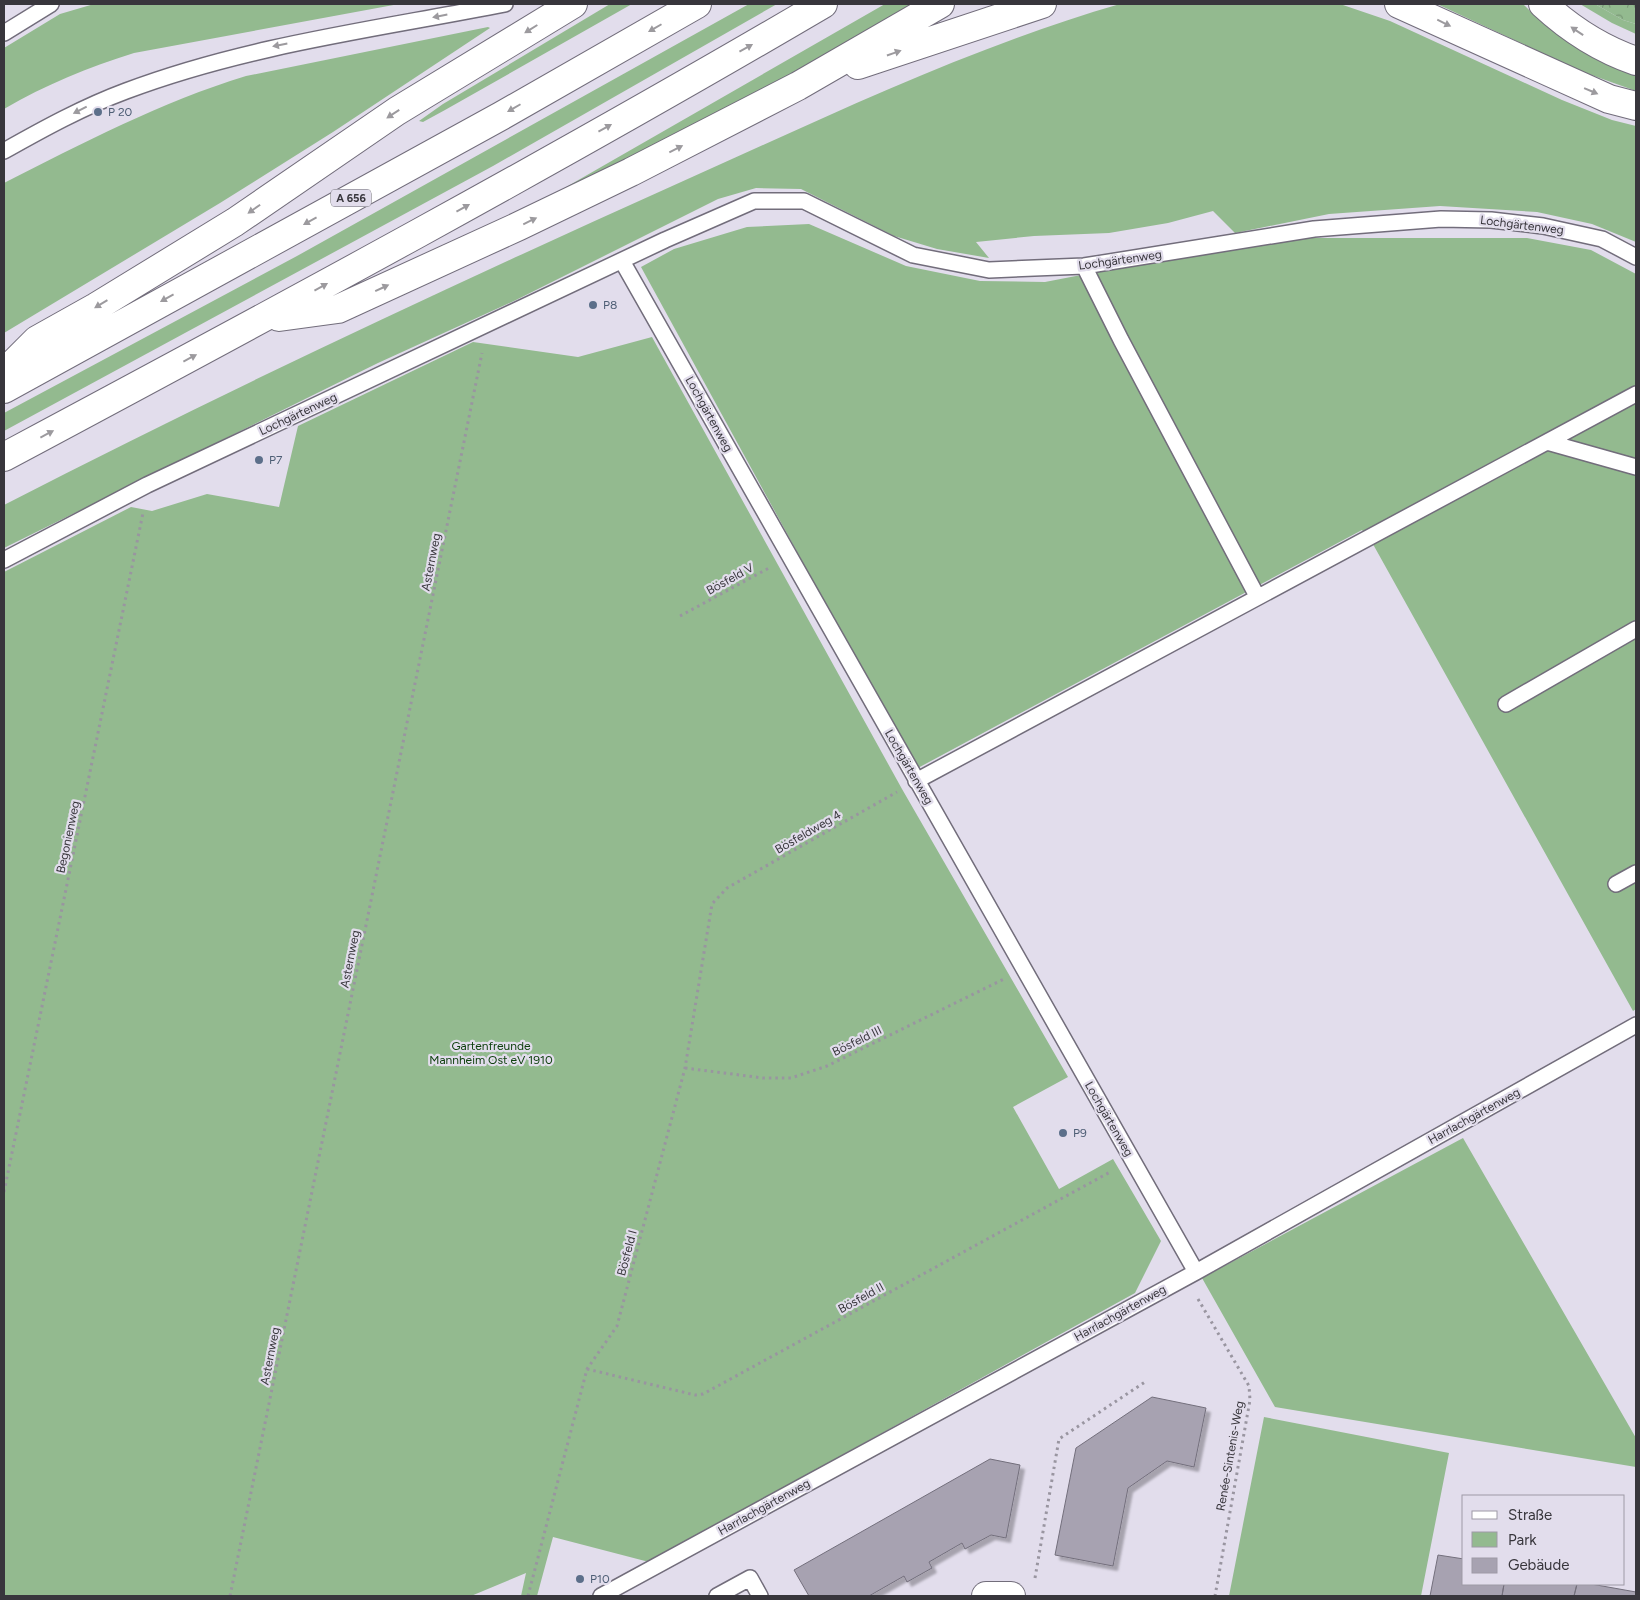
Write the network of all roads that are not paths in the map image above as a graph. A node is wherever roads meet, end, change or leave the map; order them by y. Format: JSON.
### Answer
{"nodes":[{"id":1,"x":51,"y":4,"type":"edge"},
{"id":2,"x":505,"y":4,"type":"edge"},
{"id":3,"x":573,"y":4,"type":"edge"},
{"id":4,"x":697,"y":4,"type":"edge"},
{"id":5,"x":823,"y":4,"type":"edge"},
{"id":6,"x":940,"y":4,"type":"edge"},
{"id":7,"x":1042,"y":4,"type":"edge"},
{"id":8,"x":1399,"y":4,"type":"edge"},
{"id":9,"x":1543,"y":4,"type":"edge"},
{"id":10,"x":4,"y":33,"type":"edge"},
{"id":11,"x":1636,"y":61,"type":"edge"},
{"id":12,"x":798,"y":86,"type":"junction"},
{"id":13,"x":1636,"y":106,"type":"edge"},
{"id":14,"x":4,"y":151,"type":"edge"},
{"id":15,"x":1636,"y":257,"type":"edge"},
{"id":16,"x":622,"y":261,"type":"junction"},
{"id":17,"x":1084,"y":266,"type":"junction"},
{"id":18,"x":263,"y":319,"type":"junction"},
{"id":19,"x":4,"y":373,"type":"edge"},
{"id":20,"x":4,"y":389,"type":"edge"},
{"id":21,"x":1636,"y":394,"type":"edge"},
{"id":22,"x":1546,"y":442,"type":"junction"},
{"id":23,"x":4,"y":457,"type":"edge"},
{"id":24,"x":1636,"y":467,"type":"edge"},
{"id":25,"x":4,"y":560,"type":"edge"},
{"id":26,"x":1257,"y":596,"type":"junction"},
{"id":27,"x":1636,"y":629,"type":"edge"},
{"id":28,"x":1506,"y":704,"type":"dead end"},
{"id":29,"x":916,"y":781,"type":"junction"},
{"id":30,"x":1636,"y":872,"type":"edge"},
{"id":31,"x":1616,"y":884,"type":"dead end"},
{"id":32,"x":1636,"y":1025,"type":"edge"},
{"id":33,"x":1196,"y":1272,"type":"junction"},
{"id":34,"x":1023,"y":1591,"type":"edge"},
{"id":35,"x":601,"y":1596,"type":"edge"},
{"id":36,"x":717,"y":1596,"type":"edge"},
{"id":37,"x":760,"y":1596,"type":"edge"},
{"id":38,"x":986,"y":1596,"type":"edge"}],
"edges":[{"from":1,"to":10,"type":"lane"},
{"from":2,"to":14,"type":"lane","one_way":true},
{"from":3,"to":19,"type":"main road","one_way":true},
{"from":4,"to":20,"type":"main road","number":"A 656","one_way":true},
{"from":18,"to":5,"type":"main road","one_way":true},
{"from":6,"to":12,"type":"main road"},
{"from":12,"to":7,"type":"main road","one_way":true},
{"from":8,"to":13,"type":"main road","one_way":true},
{"from":11,"to":9,"type":"main road","one_way":true},
{"from":18,"to":12,"type":"main road","one_way":true},
{"from":15,"to":17,"type":"lane","name":"Lochgärtenweg"},
{"from":16,"to":17,"type":"lane","name":"Lochgärtenweg"},
{"from":16,"to":25,"type":"lane","name":"Lochgärtenweg"},
{"from":16,"to":29,"type":"lane","name":"Lochgärtenweg"},
{"from":17,"to":26,"type":"lane"},
{"from":23,"to":18,"type":"main road","one_way":true},
{"from":21,"to":22,"type":"lane"},
{"from":22,"to":24,"type":"lane"},
{"from":22,"to":26,"type":"lane"},
{"from":26,"to":29,"type":"lane"},
{"from":27,"to":28,"type":"lane"},
{"from":29,"to":33,"type":"lane","name":"Lochgärtenweg"},
{"from":30,"to":31,"type":"lane"},
{"from":32,"to":33,"type":"lane","name":"Harrlachgärtenweg"},
{"from":33,"to":35,"type":"lane","name":"Harrlachgärtenweg"},
{"from":34,"to":38,"type":"main road"},
{"from":36,"to":37,"type":"lane"}]}
